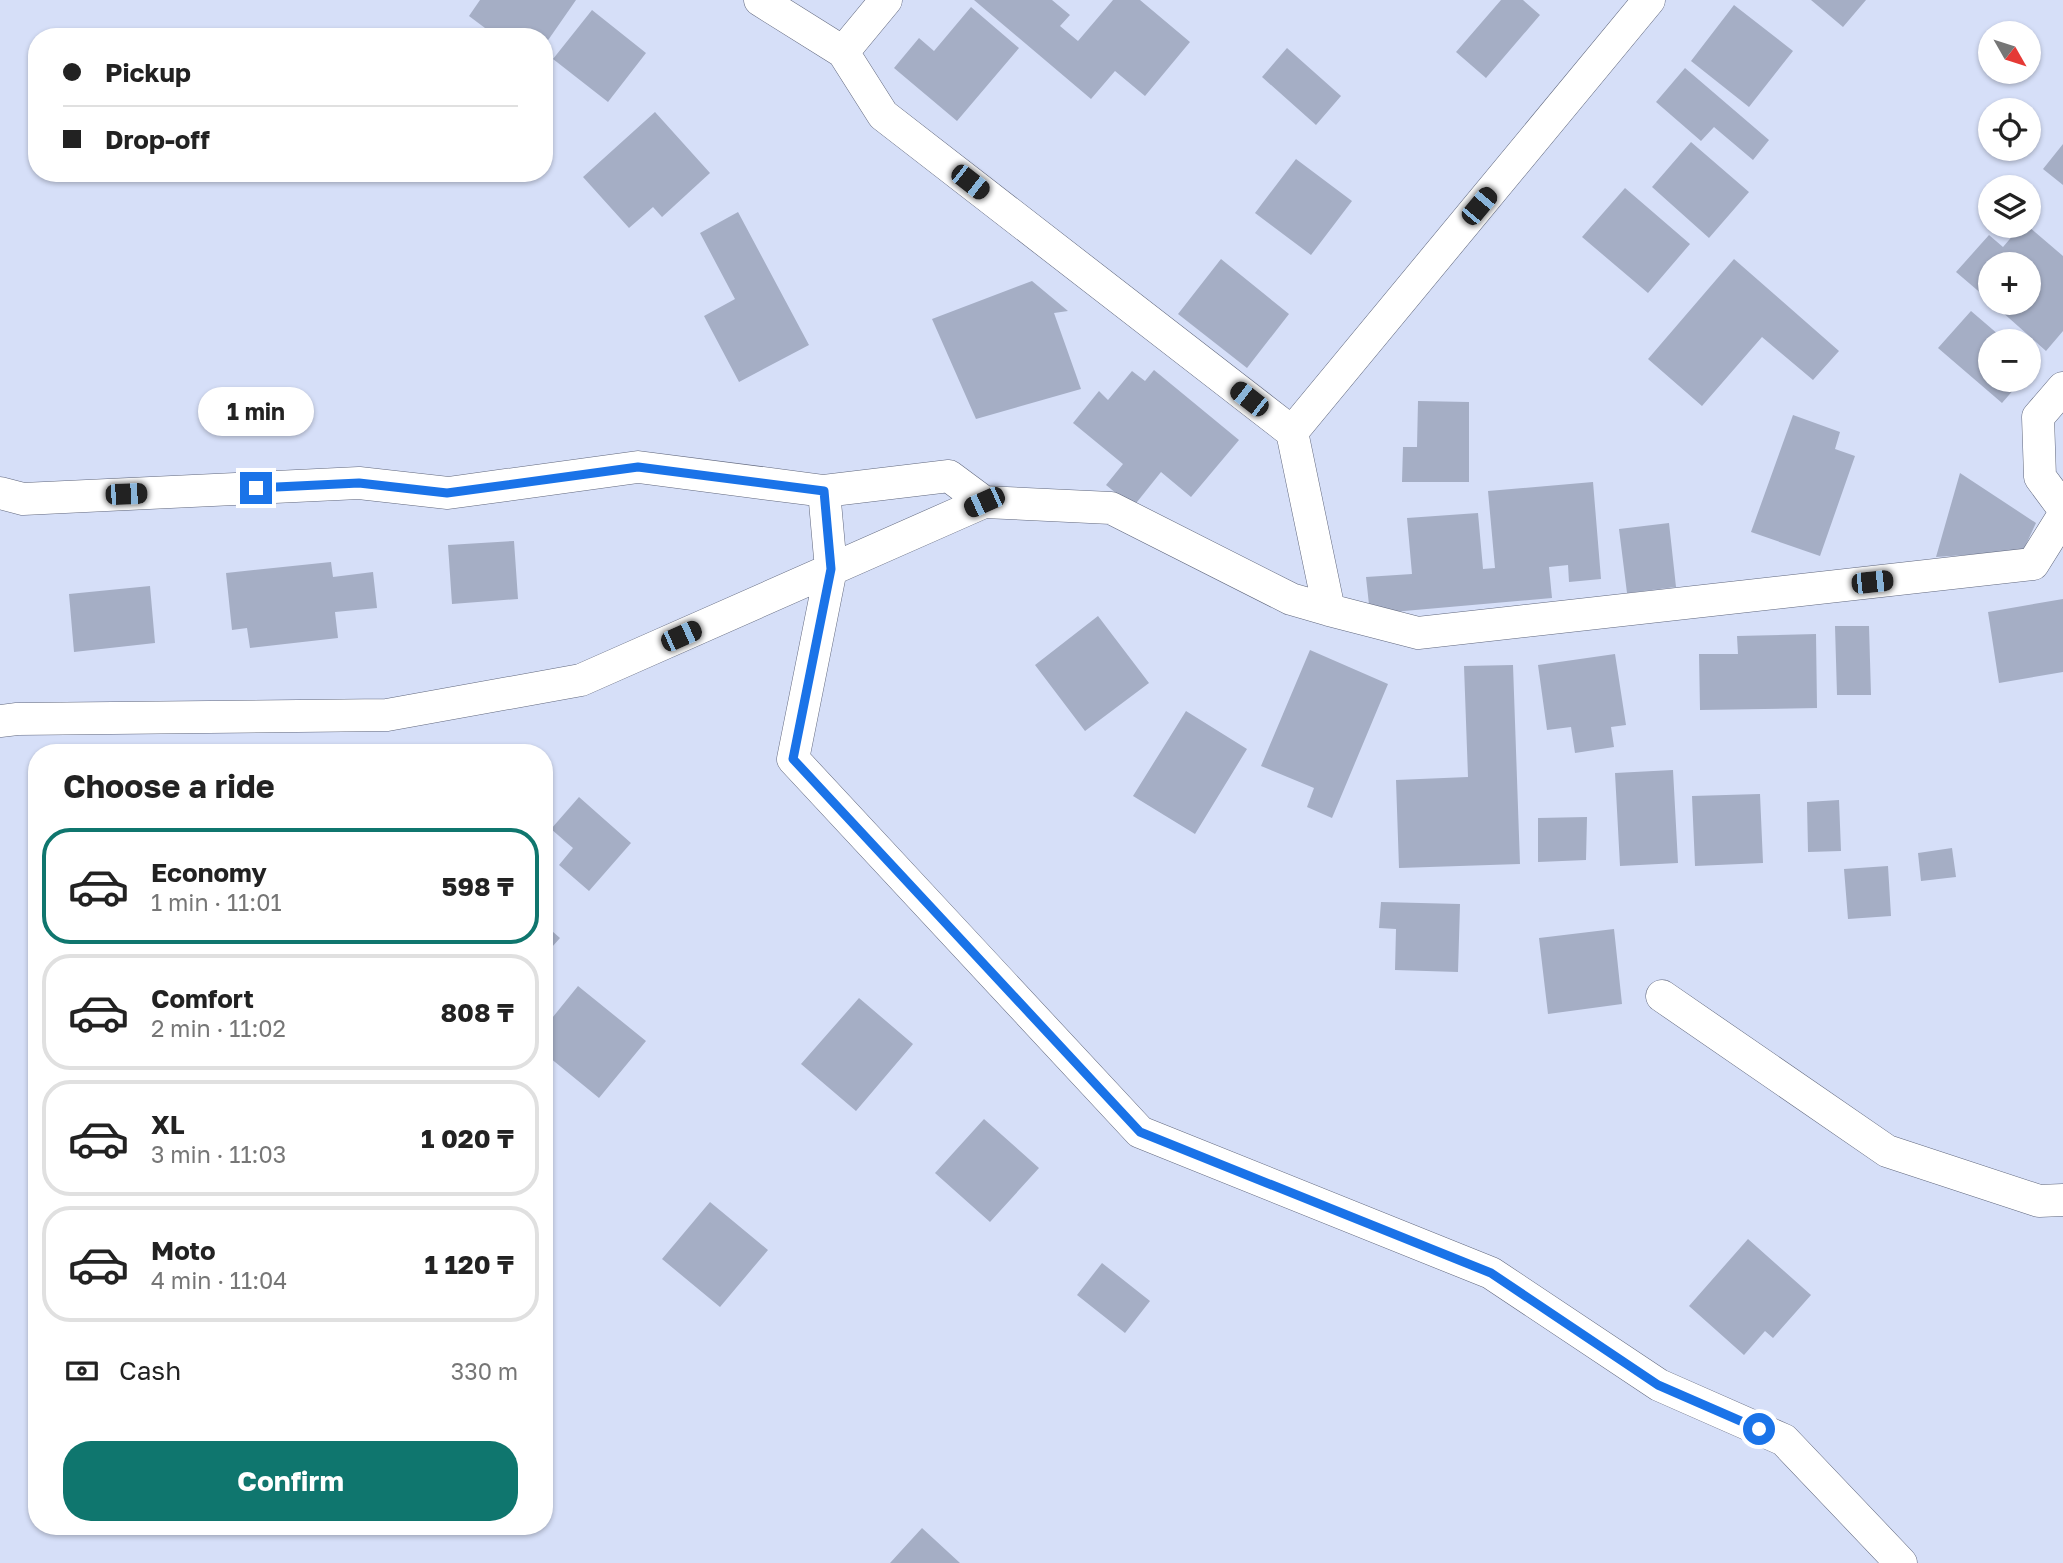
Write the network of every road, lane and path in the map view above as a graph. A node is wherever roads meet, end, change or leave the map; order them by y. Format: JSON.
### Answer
{"nodes":[{"id":1,"x":760,"y":0,"type":"edge"},
{"id":2,"x":886,"y":0,"type":"edge"},
{"id":3,"x":1649,"y":0,"type":"edge"},
{"id":4,"x":843,"y":52,"type":"junction"},
{"id":5,"x":2063,"y":388,"type":"edge"},
{"id":6,"x":1292,"y":432,"type":"junction"},
{"id":7,"x":824,"y":491,"type":"junction"},
{"id":8,"x":0,"y":493,"type":"edge"},
{"id":9,"x":984,"y":502,"type":"junction"},
{"id":10,"x":2063,"y":508,"type":"edge"},
{"id":11,"x":2063,"y":516,"type":"edge"},
{"id":12,"x":831,"y":569,"type":"junction"},
{"id":13,"x":1329,"y":610,"type":"junction"},
{"id":14,"x":0,"y":721,"type":"edge"},
{"id":15,"x":1662,"y":996,"type":"dead end"},
{"id":16,"x":2063,"y":1200,"type":"edge"},
{"id":17,"x":1901,"y":1563,"type":"edge"}],
"edges":[{"from":1,"to":4,"type":"street"},
{"from":2,"to":4,"type":"street"},
{"from":3,"to":6,"type":"street"},
{"from":4,"to":6,"type":"street"},
{"from":5,"to":10,"type":"street"},
{"from":6,"to":13,"type":"street"},
{"from":7,"to":8,"type":"street"},
{"from":7,"to":9,"type":"street"},
{"from":7,"to":12,"type":"street"},
{"from":9,"to":12,"type":"street"},
{"from":9,"to":13,"type":"street"},
{"from":11,"to":13,"type":"street"},
{"from":12,"to":14,"type":"street"},
{"from":12,"to":17,"type":"street"},
{"from":15,"to":16,"type":"street"}]}
